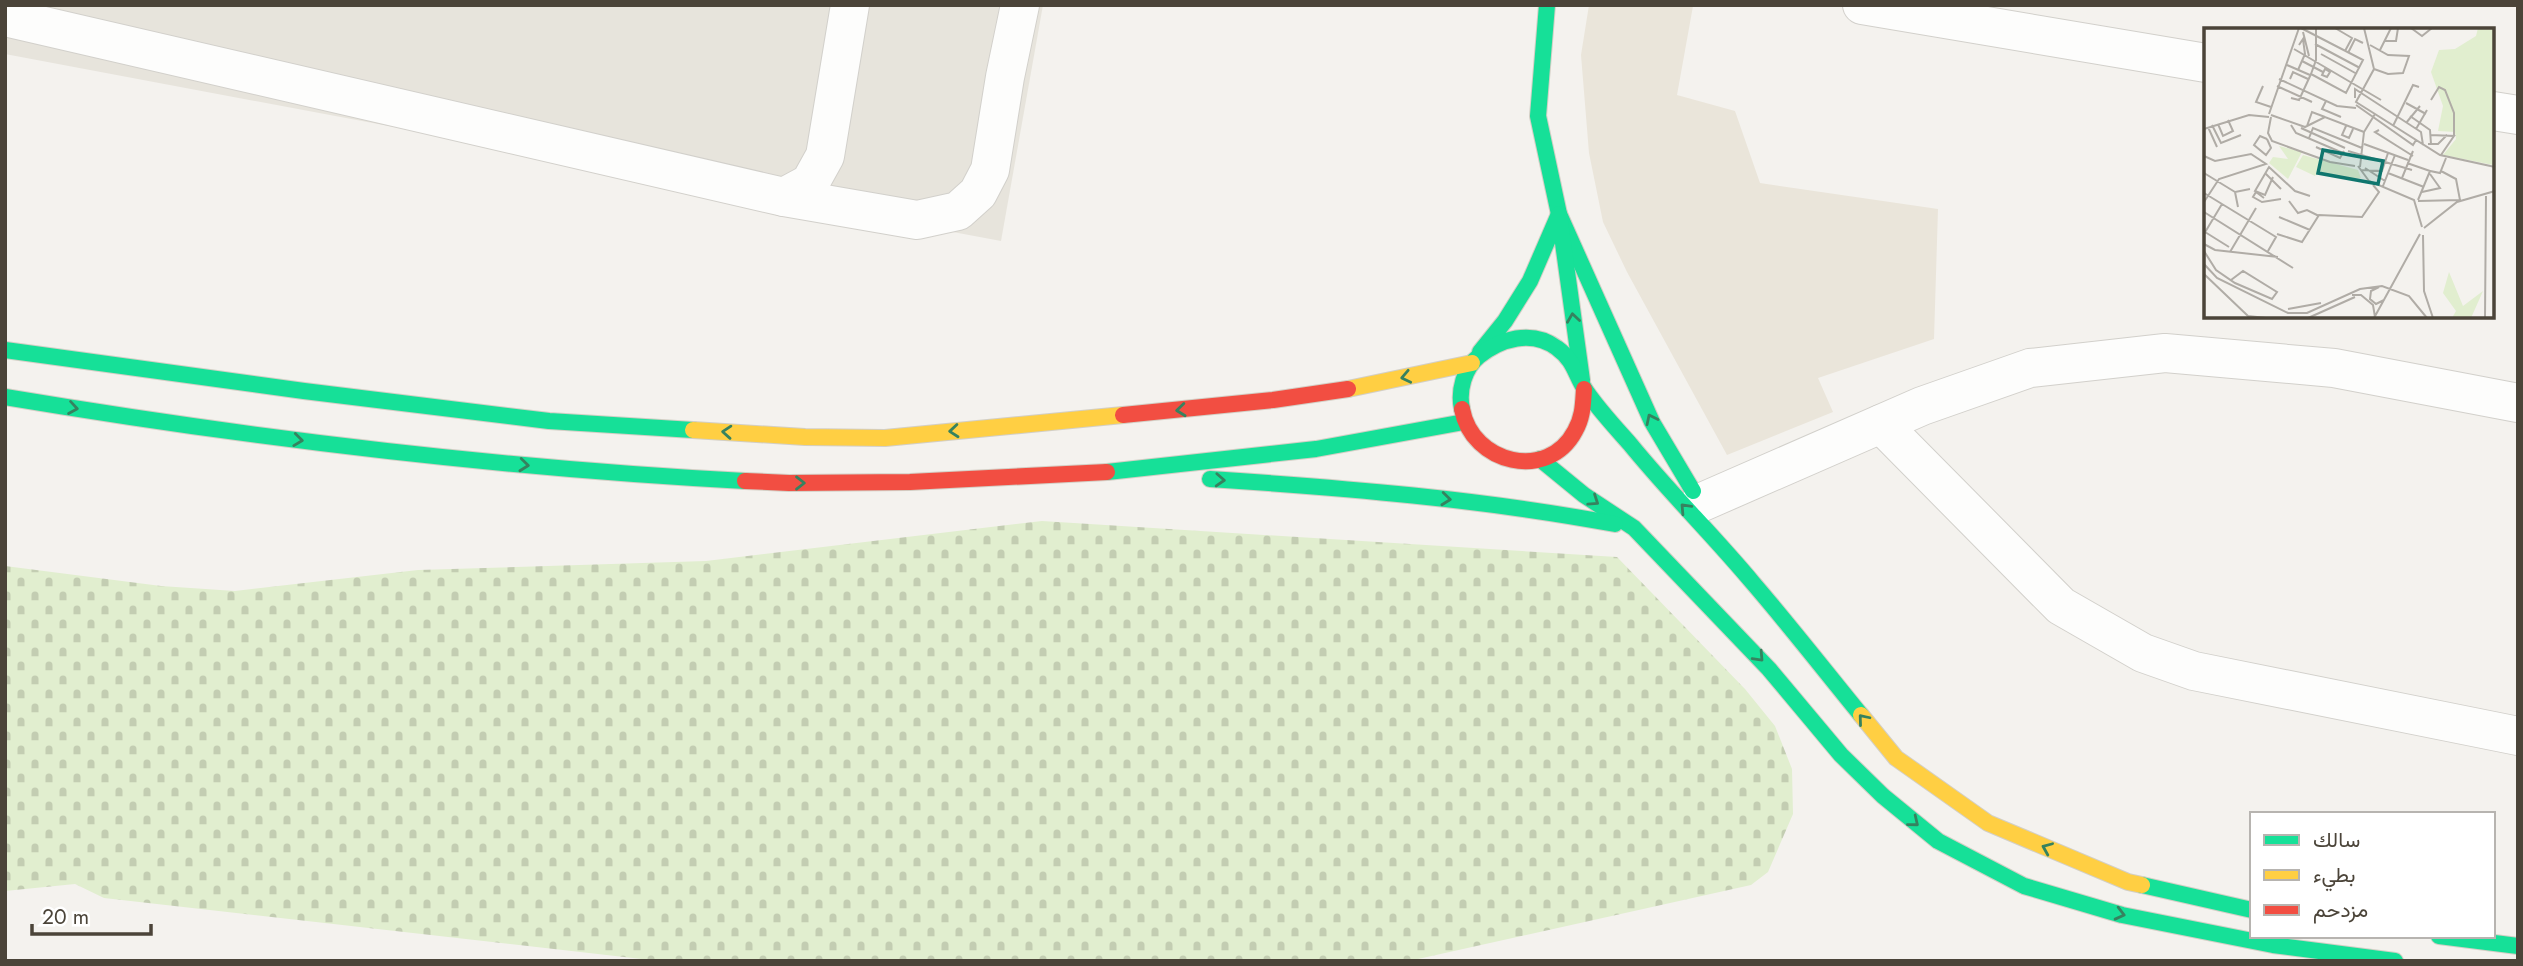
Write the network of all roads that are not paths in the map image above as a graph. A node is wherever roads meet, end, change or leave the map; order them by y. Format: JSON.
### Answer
{"nodes":[{"id":1,"x":849,"y":5,"type":"edge"},
{"id":2,"x":1020,"y":5,"type":"edge"},
{"id":3,"x":1547,"y":5,"type":"edge"},
{"id":4,"x":1862,"y":5,"type":"edge"},
{"id":5,"x":21,"y":15,"type":"edge"},
{"id":6,"x":2204,"y":63,"type":"edge"},
{"id":7,"x":2495,"y":111,"type":"edge"},
{"id":8,"x":2518,"y":115,"type":"edge"},
{"id":9,"x":784,"y":197,"type":"junction"},
{"id":10,"x":1559,"y":214,"type":"junction"},
{"id":11,"x":5,"y":350,"type":"edge"},
{"id":12,"x":1473,"y":361,"type":"junction"},
{"id":13,"x":1583,"y":388,"type":"junction"},
{"id":14,"x":5,"y":397,"type":"edge"},
{"id":15,"x":2518,"y":403,"type":"edge"},
{"id":16,"x":1464,"y":422,"type":"junction"},
{"id":17,"x":1881,"y":424,"type":"junction"},
{"id":18,"x":1540,"y":459,"type":"junction"},
{"id":19,"x":1078,"y":475,"type":"junction"},
{"id":20,"x":1700,"y":503,"type":"junction"},
{"id":21,"x":1634,"y":528,"type":"junction"},
{"id":22,"x":1752,"y":580,"type":"junction"},
{"id":23,"x":2518,"y":736,"type":"edge"},
{"id":24,"x":2250,"y":910,"type":"edge"},
{"id":25,"x":2455,"y":938,"type":"edge"},
{"id":26,"x":2518,"y":946,"type":"edge"},
{"id":27,"x":2273,"y":947,"type":"edge"},
{"id":28,"x":2395,"y":961,"type":"edge"}],
"edges":[{"from":1,"to":9,"type":"street"},
{"from":2,"to":9,"type":"street"},
{"from":3,"to":10,"type":"main road"},
{"from":4,"to":6,"type":"street"},
{"from":5,"to":9,"type":"street"},
{"from":7,"to":8,"type":"street"},
{"from":10,"to":12,"type":"main road"},
{"from":13,"to":10,"type":"main road","one_way":true},
{"from":20,"to":10,"type":"main road","one_way":true},
{"from":12,"to":11,"type":"main road","one_way":true},
{"from":12,"to":13,"type":"main road"},
{"from":12,"to":16,"type":"main road"},
{"from":13,"to":18,"type":"main road"},
{"from":22,"to":13,"type":"main road","one_way":true},
{"from":14,"to":19,"type":"main road","one_way":true},
{"from":15,"to":17,"type":"street"},
{"from":16,"to":18,"type":"main road"},
{"from":16,"to":19,"type":"main road"},
{"from":17,"to":20,"type":"street"},
{"from":17,"to":23,"type":"street"},
{"from":18,"to":21,"type":"main road","one_way":true},
{"from":19,"to":21,"type":"main road","one_way":true},
{"from":20,"to":22,"type":"main road"},
{"from":21,"to":27,"type":"main road","one_way":true},
{"from":24,"to":22,"type":"main road","one_way":true},
{"from":25,"to":26,"type":"main road"},
{"from":27,"to":28,"type":"main road"}]}
